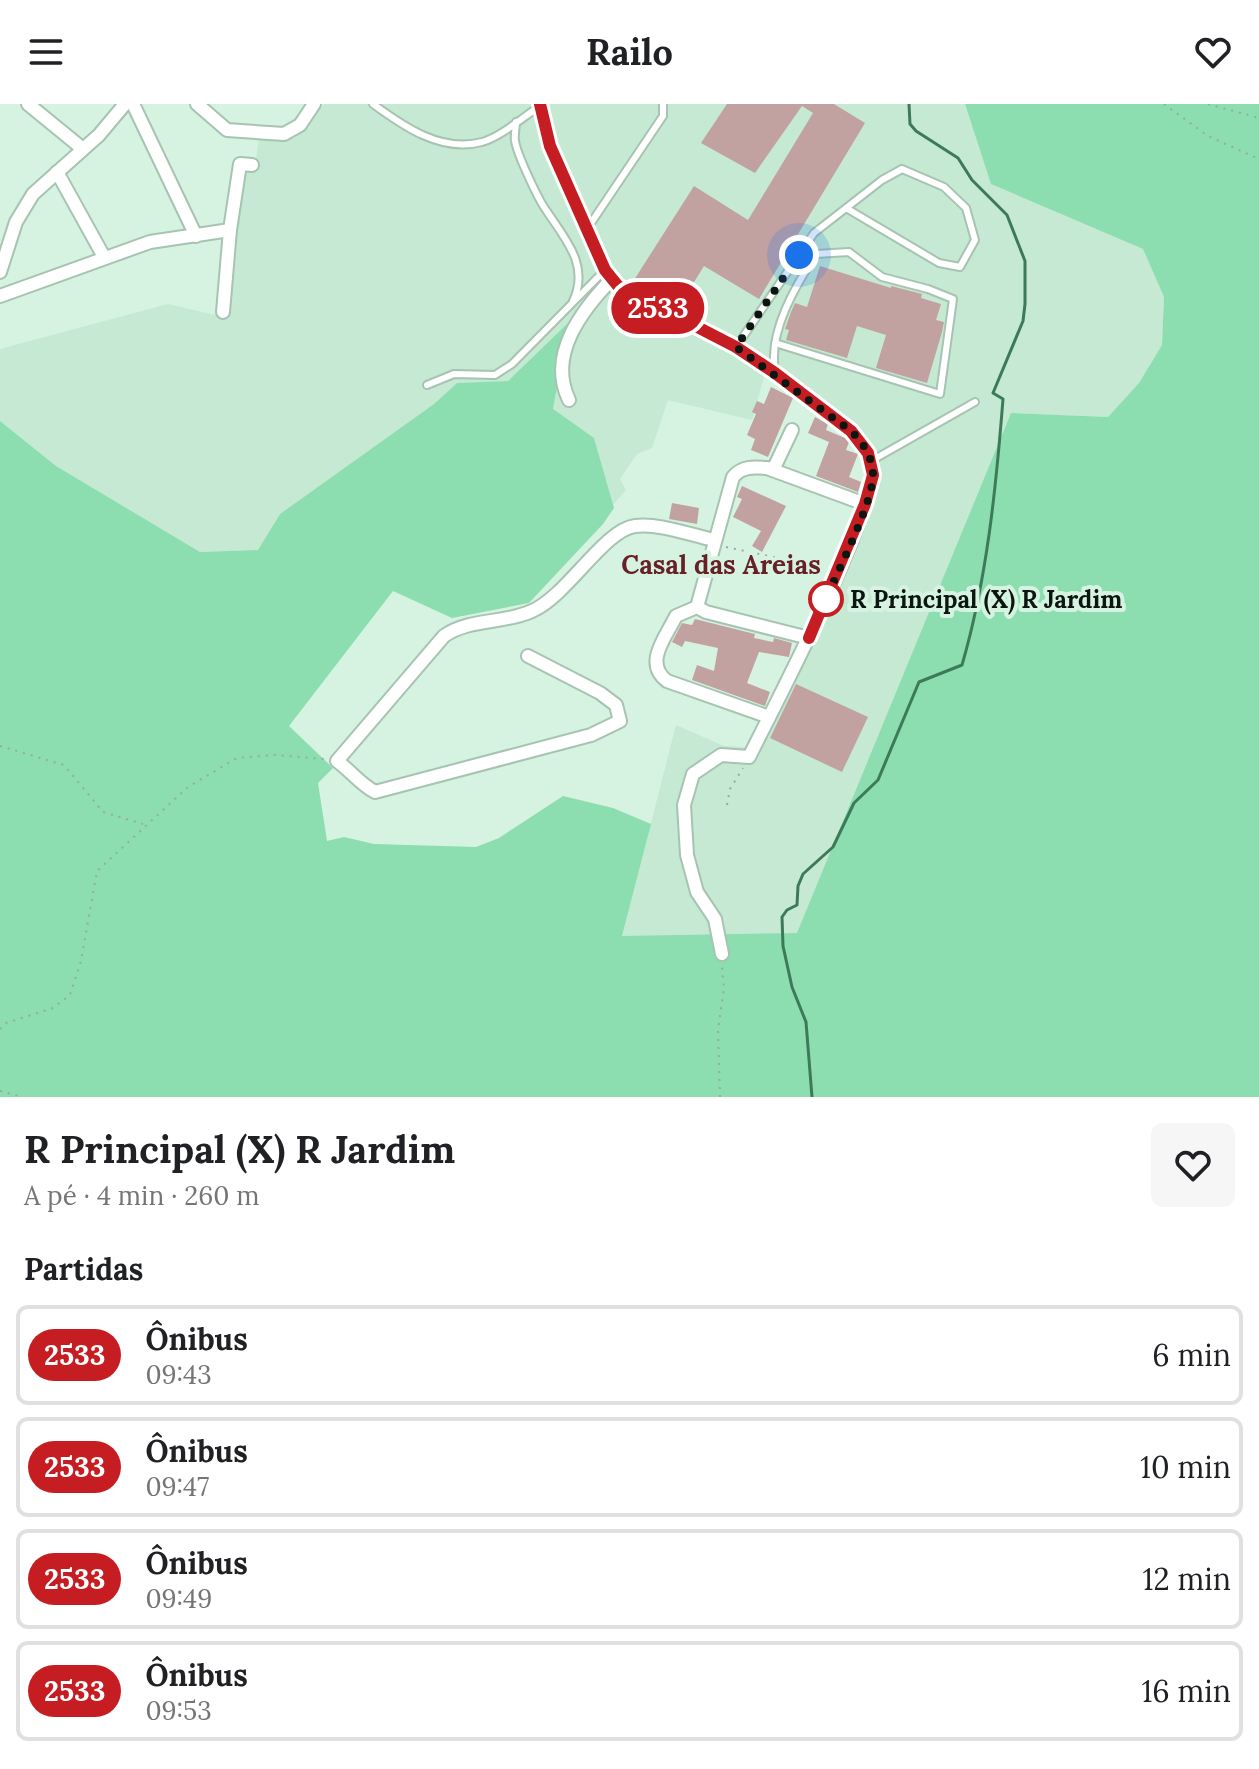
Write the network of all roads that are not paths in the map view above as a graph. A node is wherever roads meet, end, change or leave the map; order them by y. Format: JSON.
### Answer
{"nodes":[{"id":1,"x":28,"y":104,"type":"edge"},
{"id":2,"x":125,"y":104,"type":"edge"},
{"id":3,"x":133,"y":104,"type":"edge"},
{"id":4,"x":197,"y":104,"type":"edge"},
{"id":5,"x":314,"y":104,"type":"edge"},
{"id":6,"x":373,"y":104,"type":"edge"},
{"id":7,"x":663,"y":104,"type":"edge"},
{"id":8,"x":540,"y":105,"type":"edge"},
{"id":9,"x":516,"y":122,"type":"junction"},
{"id":10,"x":83,"y":149,"type":"junction"},
{"id":11,"x":252,"y":165,"type":"dead end"},
{"id":12,"x":57,"y":172,"type":"junction"},
{"id":13,"x":846,"y":208,"type":"junction"},
{"id":14,"x":587,"y":229,"type":"junction"},
{"id":15,"x":230,"y":230,"type":"junction"},
{"id":16,"x":196,"y":236,"type":"junction"},
{"id":17,"x":104,"y":257,"type":"junction"},
{"id":18,"x":0,"y":272,"type":"edge"},
{"id":19,"x":608,"y":275,"type":"junction"},
{"id":20,"x":0,"y":296,"type":"edge"},
{"id":21,"x":572,"y":304,"type":"junction"},
{"id":22,"x":223,"y":312,"type":"dead end"},
{"id":23,"x":775,"y":343,"type":"junction"},
{"id":24,"x":736,"y":347,"type":"junction"},
{"id":25,"x":775,"y":373,"type":"junction"},
{"id":26,"x":427,"y":385,"type":"dead end"},
{"id":27,"x":569,"y":400,"type":"dead end"},
{"id":28,"x":975,"y":402,"type":"dead end"},
{"id":29,"x":792,"y":430,"type":"dead end"},
{"id":30,"x":871,"y":461,"type":"junction"},
{"id":31,"x":773,"y":470,"type":"junction"},
{"id":32,"x":865,"y":504,"type":"junction"},
{"id":33,"x":714,"y":540,"type":"junction"},
{"id":34,"x":697,"y":607,"type":"junction"},
{"id":35,"x":809,"y":638,"type":"junction"},
{"id":36,"x":528,"y":656,"type":"dead end"},
{"id":37,"x":769,"y":717,"type":"junction"},
{"id":38,"x":722,"y":954,"type":"road end"}],
"edges":[{"from":1,"to":10,"type":"street"},
{"from":2,"to":10,"type":"street"},
{"from":3,"to":16,"type":"street"},
{"from":4,"to":5,"type":"street"},
{"from":6,"to":9,"type":"lane"},
{"from":7,"to":14,"type":"lane"},
{"from":8,"to":9,"type":"lane"},
{"from":8,"to":14,"type":"street"},
{"from":9,"to":21,"type":"lane"},
{"from":10,"to":12,"type":"street"},
{"from":11,"to":15,"type":"street"},
{"from":12,"to":17,"type":"street"},
{"from":12,"to":18,"type":"street"},
{"from":13,"to":13,"type":"lane"},
{"from":13,"to":24,"type":"lane"},
{"from":14,"to":19,"type":"street"},
{"from":15,"to":16,"type":"street"},
{"from":15,"to":22,"type":"street"},
{"from":16,"to":17,"type":"street"},
{"from":17,"to":20,"type":"street"},
{"from":19,"to":21,"type":"lane"},
{"from":19,"to":24,"type":"street"},
{"from":19,"to":27,"type":"street"},
{"from":21,"to":26,"type":"lane"},
{"from":23,"to":23,"type":"lane"},
{"from":23,"to":25,"type":"lane"},
{"from":24,"to":25,"type":"street"},
{"from":25,"to":30,"type":"street"},
{"from":28,"to":30,"type":"lane"},
{"from":29,"to":31,"type":"street"},
{"from":30,"to":32,"type":"street"},
{"from":31,"to":32,"type":"street"},
{"from":31,"to":33,"type":"street"},
{"from":32,"to":35,"type":"street"},
{"from":33,"to":34,"type":"street"},
{"from":33,"to":36,"type":"street"},
{"from":34,"to":35,"type":"street"},
{"from":34,"to":37,"type":"street"},
{"from":35,"to":37,"type":"street"},
{"from":37,"to":38,"type":"street"}]}
